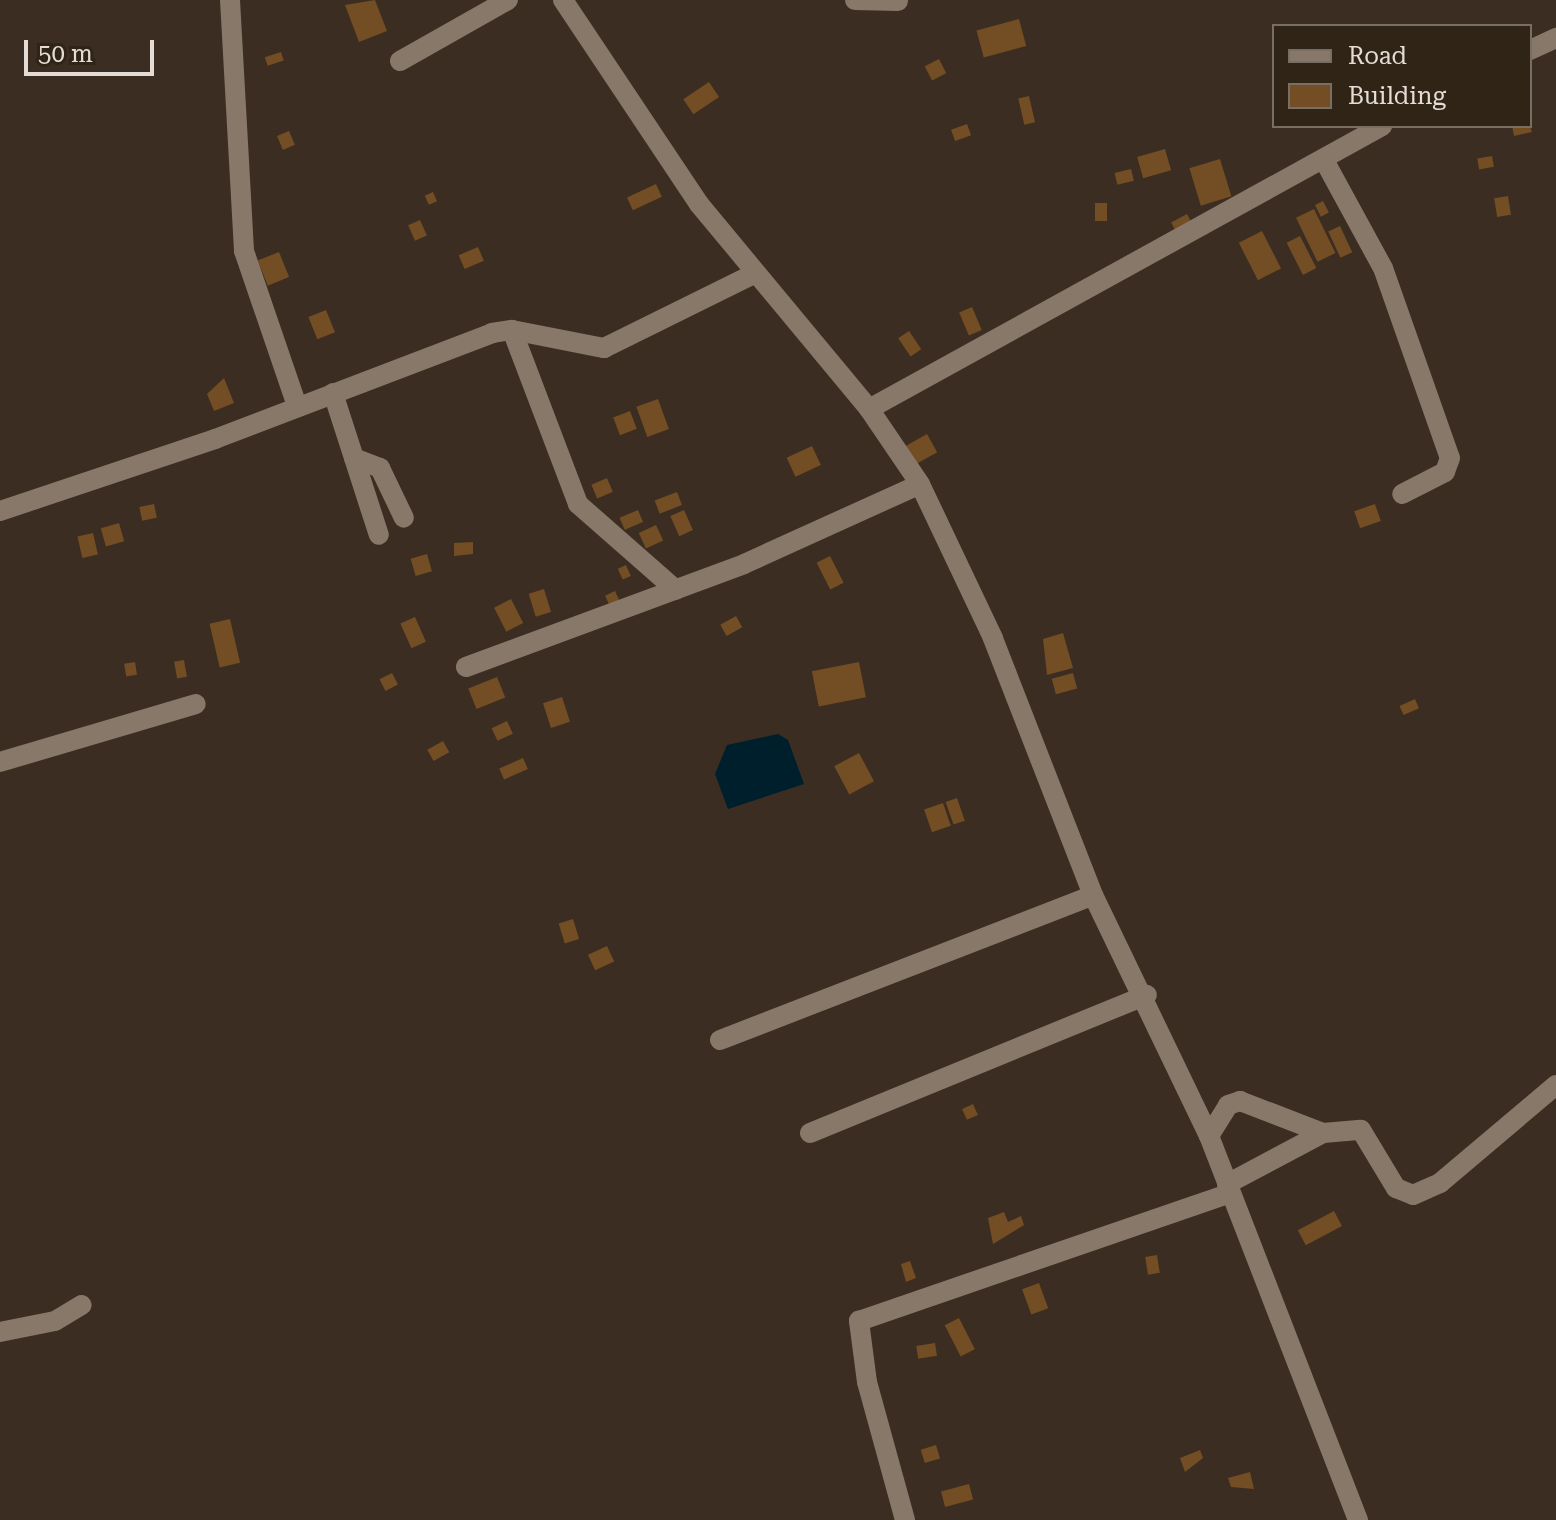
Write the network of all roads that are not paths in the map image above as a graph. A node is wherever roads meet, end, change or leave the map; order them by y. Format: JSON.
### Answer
{"nodes":[{"id":1,"x":230,"y":0,"type":"edge"},
{"id":2,"x":508,"y":0,"type":"edge"},
{"id":3,"x":563,"y":0,"type":"edge"},
{"id":4,"x":855,"y":0,"type":"edge"},
{"id":5,"x":898,"y":1,"type":"edge"},
{"id":6,"x":400,"y":61,"type":"dead end"},
{"id":7,"x":1379,"y":128,"type":"edge"},
{"id":8,"x":1324,"y":160,"type":"junction"},
{"id":9,"x":754,"y":274,"type":"junction"},
{"id":10,"x":512,"y":330,"type":"junction"},
{"id":11,"x":333,"y":393,"type":"junction"},
{"id":12,"x":297,"y":406,"type":"junction"},
{"id":13,"x":869,"y":409,"type":"junction"},
{"id":14,"x":354,"y":458,"type":"junction"},
{"id":15,"x":920,"y":484,"type":"junction"},
{"id":16,"x":1402,"y":494,"type":"dead end"},
{"id":17,"x":0,"y":511,"type":"edge"},
{"id":18,"x":404,"y":518,"type":"dead end"},
{"id":19,"x":379,"y":535,"type":"dead end"},
{"id":20,"x":676,"y":590,"type":"junction"},
{"id":21,"x":466,"y":667,"type":"dead end"},
{"id":22,"x":196,"y":704,"type":"dead end"},
{"id":23,"x":0,"y":762,"type":"edge"},
{"id":24,"x":1093,"y":895,"type":"junction"},
{"id":25,"x":1147,"y":995,"type":"junction"},
{"id":26,"x":720,"y":1040,"type":"dead end"},
{"id":27,"x":1556,"y":1085,"type":"edge"},
{"id":28,"x":810,"y":1133,"type":"dead end"},
{"id":29,"x":1323,"y":1133,"type":"junction"},
{"id":30,"x":1209,"y":1136,"type":"junction"},
{"id":31,"x":1228,"y":1188,"type":"junction"},
{"id":32,"x":82,"y":1305,"type":"dead end"},
{"id":33,"x":0,"y":1332,"type":"edge"},
{"id":34,"x":905,"y":1520,"type":"edge"},
{"id":35,"x":1358,"y":1520,"type":"edge"}],
"edges":[{"from":1,"to":12,"type":"street"},
{"from":2,"to":6,"type":"street"},
{"from":3,"to":9,"type":"street"},
{"from":4,"to":5,"type":"street"},
{"from":7,"to":8,"type":"street"},
{"from":8,"to":13,"type":"street"},
{"from":8,"to":16,"type":"street"},
{"from":9,"to":10,"type":"street"},
{"from":9,"to":13,"type":"street"},
{"from":10,"to":11,"type":"street"},
{"from":10,"to":20,"type":"street"},
{"from":11,"to":12,"type":"street"},
{"from":11,"to":14,"type":"street"},
{"from":12,"to":17,"type":"street"},
{"from":13,"to":15,"type":"street"},
{"from":14,"to":18,"type":"street"},
{"from":14,"to":19,"type":"street"},
{"from":15,"to":20,"type":"street"},
{"from":15,"to":24,"type":"street"},
{"from":20,"to":21,"type":"street"},
{"from":22,"to":23,"type":"street"},
{"from":24,"to":25,"type":"street"},
{"from":24,"to":26,"type":"street"},
{"from":25,"to":28,"type":"street"},
{"from":25,"to":30,"type":"street"},
{"from":27,"to":29,"type":"street"},
{"from":29,"to":30,"type":"street"},
{"from":29,"to":31,"type":"street"},
{"from":30,"to":31,"type":"street"},
{"from":31,"to":34,"type":"street"},
{"from":31,"to":35,"type":"street"},
{"from":32,"to":33,"type":"street"}]}
